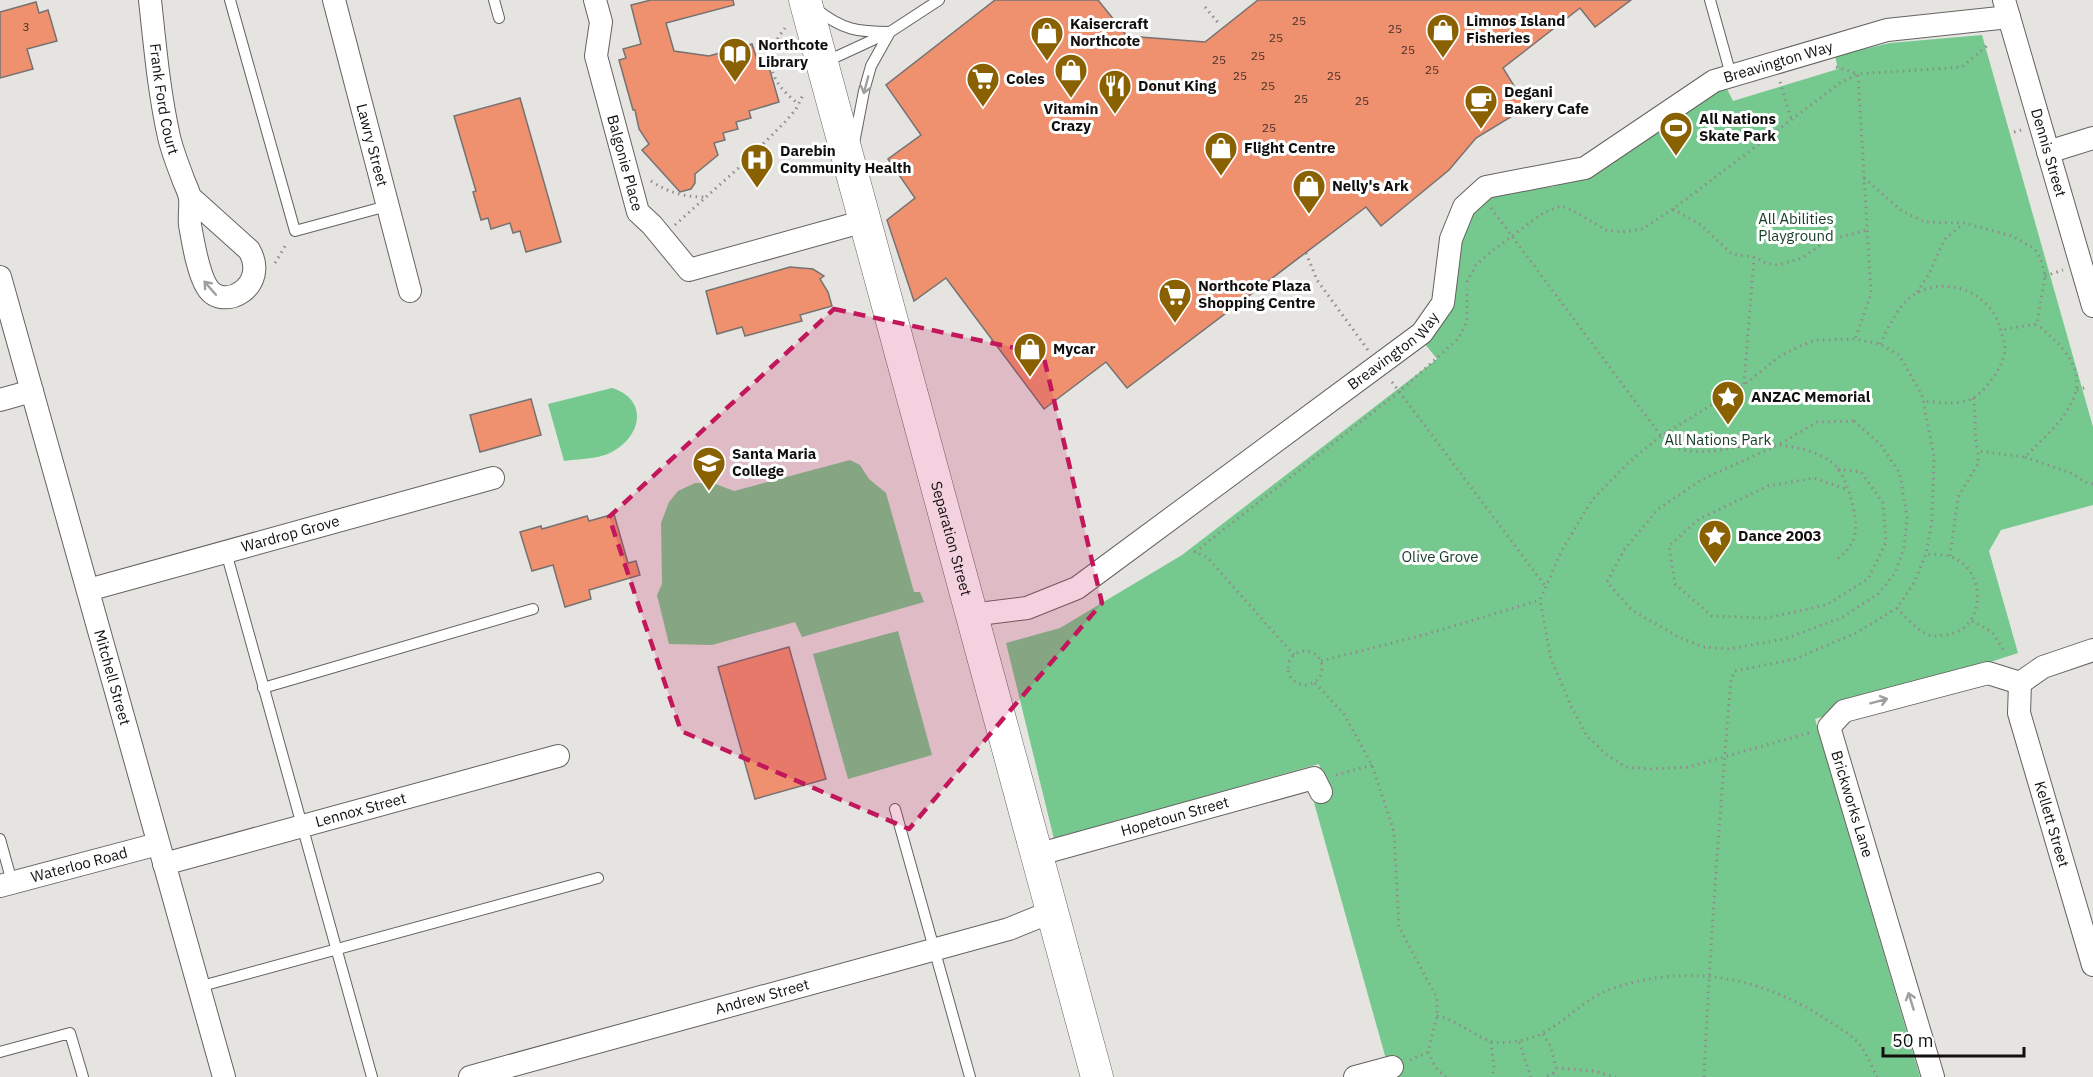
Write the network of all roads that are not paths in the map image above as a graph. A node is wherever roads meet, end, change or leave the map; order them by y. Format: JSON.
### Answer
{"nodes":[{"id":1,"x":150,"y":0,"type":"edge"},
{"id":2,"x":230,"y":0,"type":"edge"},
{"id":3,"x":334,"y":0,"type":"edge"},
{"id":4,"x":494,"y":0,"type":"edge"},
{"id":5,"x":595,"y":0,"type":"edge"},
{"id":6,"x":805,"y":0,"type":"edge"},
{"id":7,"x":939,"y":0,"type":"edge"},
{"id":8,"x":1710,"y":0,"type":"edge"},
{"id":9,"x":2006,"y":8,"type":"edge"},
{"id":10,"x":500,"y":18,"type":"dead end"},
{"id":11,"x":890,"y":32,"type":"junction"},
{"id":12,"x":816,"y":75,"type":"junction"},
{"id":13,"x":1731,"y":75,"type":"junction"},
{"id":14,"x":2093,"y":138,"type":"edge"},
{"id":15,"x":2048,"y":152,"type":"junction"},
{"id":16,"x":850,"y":167,"type":"junction"},
{"id":17,"x":190,"y":197,"type":"junction"},
{"id":18,"x":387,"y":206,"type":"junction"},
{"id":19,"x":865,"y":221,"type":"junction"},
{"id":20,"x":0,"y":277,"type":"edge"},
{"id":21,"x":2090,"y":282,"type":"edge"},
{"id":22,"x":410,"y":291,"type":"dead end"},
{"id":23,"x":2093,"y":306,"type":"edge"},
{"id":24,"x":32,"y":392,"type":"junction"},
{"id":25,"x":0,"y":400,"type":"edge"},
{"id":26,"x":493,"y":478,"type":"dead end"},
{"id":27,"x":226,"y":552,"type":"junction"},
{"id":28,"x":88,"y":590,"type":"junction"},
{"id":29,"x":532,"y":609,"type":"dead end"},
{"id":30,"x":971,"y":615,"type":"junction"},
{"id":31,"x":2093,"y":650,"type":"edge"},
{"id":32,"x":2020,"y":682,"type":"junction"},
{"id":33,"x":263,"y":688,"type":"junction"},
{"id":34,"x":558,"y":756,"type":"dead end"},
{"id":35,"x":1321,"y":778,"type":"road end"},
{"id":36,"x":895,"y":809,"type":"dead end"},
{"id":37,"x":301,"y":826,"type":"junction"},
{"id":38,"x":0,"y":839,"type":"edge"},
{"id":39,"x":161,"y":854,"type":"junction"},
{"id":40,"x":1036,"y":855,"type":"junction"},
{"id":41,"x":598,"y":878,"type":"dead end"},
{"id":42,"x":6,"y":884,"type":"edge"},
{"id":43,"x":1051,"y":912,"type":"junction"},
{"id":44,"x":336,"y":950,"type":"junction"},
{"id":45,"x":935,"y":950,"type":"junction"},
{"id":46,"x":2093,"y":965,"type":"edge"},
{"id":47,"x":198,"y":987,"type":"junction"},
{"id":48,"x":0,"y":1052,"type":"edge"},
{"id":49,"x":1392,"y":1067,"type":"dead end"},
{"id":50,"x":83,"y":1077,"type":"edge"},
{"id":51,"x":224,"y":1077,"type":"edge"},
{"id":52,"x":372,"y":1077,"type":"edge"},
{"id":53,"x":470,"y":1077,"type":"edge"},
{"id":54,"x":970,"y":1077,"type":"edge"},
{"id":55,"x":1097,"y":1077,"type":"edge"},
{"id":56,"x":1355,"y":1077,"type":"edge"},
{"id":57,"x":1933,"y":1077,"type":"edge"}],
"edges":[{"from":1,"to":17,"type":"street","name":"Frank Ford Court"},
{"from":2,"to":18,"type":"lane"},
{"from":3,"to":18,"type":"street","name":"Lawry Street"},
{"from":4,"to":10,"type":"lane"},
{"from":5,"to":19,"type":"street","name":"Balgonie Place"},
{"from":6,"to":11,"type":"lane"},
{"from":6,"to":12,"type":"street","name":"Separation Street"},
{"from":7,"to":11,"type":"lane"},
{"from":8,"to":13,"type":"lane"},
{"from":9,"to":13,"type":"street","name":"Breavington Way"},
{"from":9,"to":15,"type":"street","name":"Dennis Street"},
{"from":11,"to":12,"type":"lane"},
{"from":11,"to":16,"type":"lane","one_way":true},
{"from":12,"to":16,"type":"street","name":"Separation Street"},
{"from":13,"to":30,"type":"street","name":"Breavington Way"},
{"from":14,"to":15,"type":"street"},
{"from":15,"to":21,"type":"street","name":"Dennis Street"},
{"from":16,"to":19,"type":"street","name":"Separation Street"},
{"from":17,"to":17,"type":"street","name":"Frank Ford Court","one_way":true},
{"from":18,"to":22,"type":"street","name":"Lawry Street"},
{"from":19,"to":30,"type":"street","name":"Separation Street"},
{"from":20,"to":24,"type":"street","name":"Mitchell Street"},
{"from":21,"to":23,"type":"street","name":"Dennis Street"},
{"from":24,"to":25,"type":"street"},
{"from":24,"to":28,"type":"street","name":"Mitchell Street"},
{"from":26,"to":27,"type":"street","name":"Wardrop Grove"},
{"from":27,"to":28,"type":"street","name":"Wardrop Grove"},
{"from":27,"to":33,"type":"lane"},
{"from":28,"to":39,"type":"street","name":"Mitchell Street"},
{"from":29,"to":33,"type":"lane"},
{"from":30,"to":40,"type":"street","name":"Separation Street"},
{"from":31,"to":32,"type":"street"},
{"from":32,"to":46,"type":"street","name":"Kellett Street"},
{"from":57,"to":32,"type":"street","name":"Brickworks Lane","one_way":true},
{"from":33,"to":37,"type":"lane"},
{"from":34,"to":37,"type":"street","name":"Lennox Street"},
{"from":35,"to":40,"type":"street","name":"Hopetoun Street"},
{"from":36,"to":45,"type":"lane"},
{"from":37,"to":39,"type":"street","name":"Lennox Street"},
{"from":37,"to":44,"type":"lane"},
{"from":38,"to":42,"type":"lane"},
{"from":39,"to":42,"type":"street","name":"Waterloo Road"},
{"from":39,"to":47,"type":"street","name":"Mitchell Street"},
{"from":40,"to":43,"type":"street","name":"Separation Street"},
{"from":41,"to":44,"type":"lane"},
{"from":43,"to":45,"type":"street","name":"Andrew Street"},
{"from":43,"to":55,"type":"street","name":"Separation Street"},
{"from":44,"to":47,"type":"lane"},
{"from":44,"to":52,"type":"lane"},
{"from":45,"to":53,"type":"street","name":"Andrew Street"},
{"from":45,"to":54,"type":"lane"},
{"from":47,"to":51,"type":"street","name":"Mitchell Street"},
{"from":48,"to":50,"type":"lane"},
{"from":49,"to":56,"type":"street"}]}
